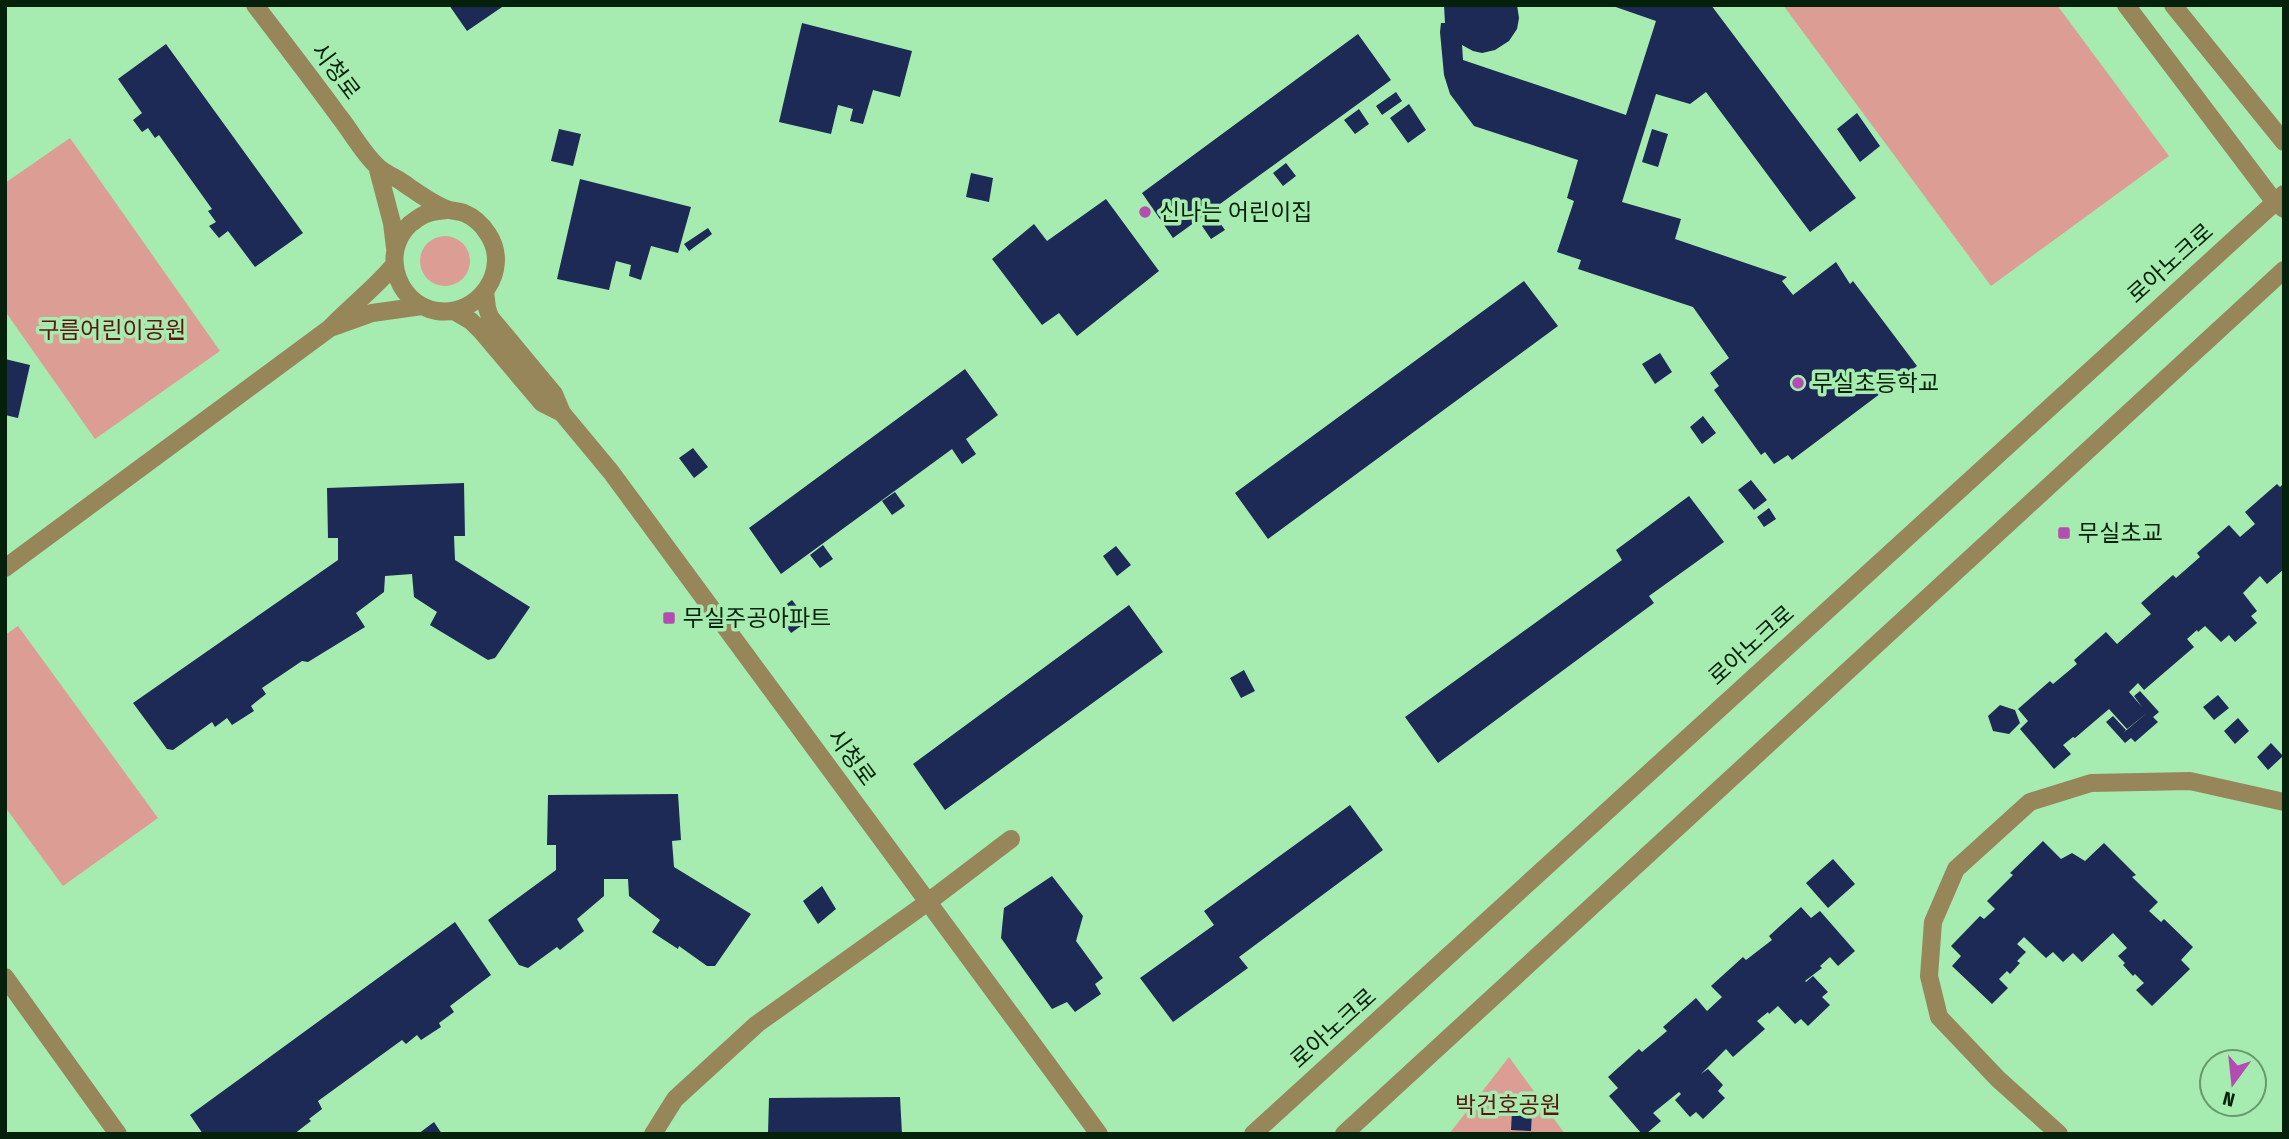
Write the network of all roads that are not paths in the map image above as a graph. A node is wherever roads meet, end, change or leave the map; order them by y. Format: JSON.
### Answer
{"nodes":[{"id":1,"x":255,"y":5,"type":"edge"},
{"id":2,"x":2126,"y":5,"type":"edge"},
{"id":3,"x":2173,"y":5,"type":"edge"},
{"id":4,"x":2284,"y":142,"type":"edge"},
{"id":5,"x":377,"y":166,"type":"junction"},
{"id":6,"x":2281,"y":201,"type":"edge"},
{"id":7,"x":447,"y":210,"type":"junction"},
{"id":8,"x":395,"y":257,"type":"junction"},
{"id":9,"x":2284,"y":270,"type":"edge"},
{"id":10,"x":485,"y":291,"type":"junction"},
{"id":11,"x":422,"y":306,"type":"junction"},
{"id":12,"x":454,"y":311,"type":"junction"},
{"id":13,"x":330,"y":328,"type":"junction"},
{"id":14,"x":562,"y":413,"type":"junction"},
{"id":15,"x":5,"y":568,"type":"edge"},
{"id":16,"x":2284,"y":802,"type":"edge"},
{"id":17,"x":1011,"y":839,"type":"dead end"},
{"id":18,"x":928,"y":902,"type":"junction"},
{"id":19,"x":5,"y":977,"type":"edge"},
{"id":20,"x":118,"y":1134,"type":"edge"},
{"id":21,"x":653,"y":1134,"type":"edge"},
{"id":22,"x":1099,"y":1134,"type":"edge"},
{"id":23,"x":1253,"y":1134,"type":"edge"},
{"id":24,"x":1344,"y":1134,"type":"edge"},
{"id":25,"x":2059,"y":1134,"type":"edge"}],
"edges":[{"from":1,"to":5,"type":"street","name":"시청로"},
{"from":2,"to":6,"type":"street"},
{"from":3,"to":4,"type":"street"},
{"from":5,"to":7,"type":"street"},
{"from":5,"to":8,"type":"street"},
{"from":6,"to":23,"type":"street","name":"로아노크로"},
{"from":7,"to":8,"type":"street"},
{"from":7,"to":10,"type":"street"},
{"from":8,"to":11,"type":"street"},
{"from":8,"to":13,"type":"street"},
{"from":9,"to":24,"type":"street"},
{"from":10,"to":12,"type":"street"},
{"from":10,"to":14,"type":"street"},
{"from":11,"to":12,"type":"street"},
{"from":11,"to":13,"type":"street"},
{"from":12,"to":14,"type":"street"},
{"from":13,"to":15,"type":"street"},
{"from":14,"to":18,"type":"street","name":"시청로"},
{"from":16,"to":25,"type":"street"},
{"from":17,"to":18,"type":"street"},
{"from":18,"to":21,"type":"street"},
{"from":18,"to":22,"type":"street","name":"시청로"},
{"from":19,"to":20,"type":"street"}]}
